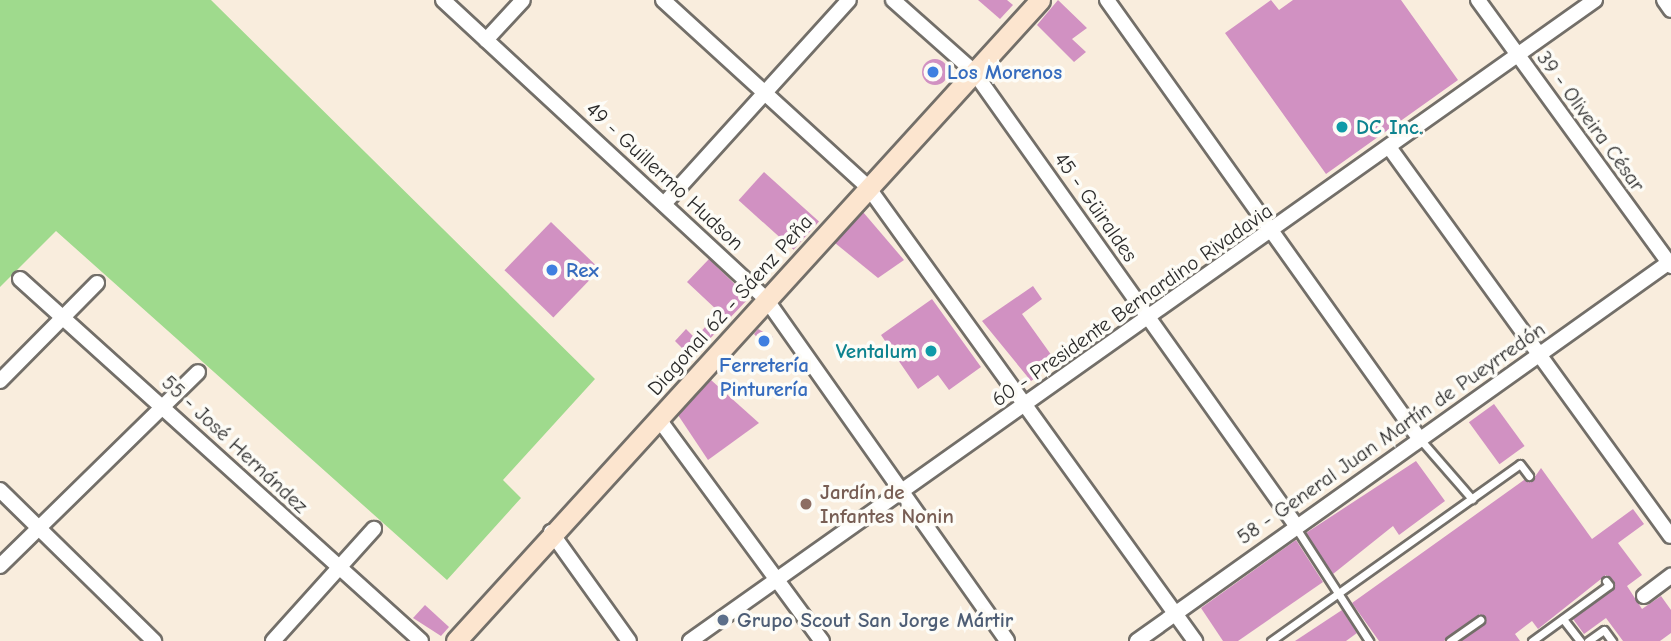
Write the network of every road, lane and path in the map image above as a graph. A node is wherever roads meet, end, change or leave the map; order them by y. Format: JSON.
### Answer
{"nodes":[{"id":1,"x":443,"y":0,"type":"edge"},
{"id":2,"x":523,"y":0,"type":"edge"},
{"id":3,"x":663,"y":0,"type":"edge"},
{"id":4,"x":849,"y":0,"type":"edge"},
{"id":5,"x":893,"y":0,"type":"edge"},
{"id":6,"x":1040,"y":0,"type":"edge"},
{"id":7,"x":1107,"y":0,"type":"edge"},
{"id":8,"x":1478,"y":0,"type":"edge"},
{"id":9,"x":1595,"y":0,"type":"edge"},
{"id":10,"x":1664,"y":0,"type":"edge"},
{"id":11,"x":1671,"y":10,"type":"edge"},
{"id":12,"x":486,"y":40,"type":"junction"},
{"id":13,"x":1518,"y":55,"type":"junction"},
{"id":14,"x":974,"y":72,"type":"junction"},
{"id":15,"x":767,"y":94,"type":"junction"},
{"id":16,"x":1389,"y":147,"type":"junction"},
{"id":17,"x":868,"y":187,"type":"junction"},
{"id":18,"x":664,"y":204,"type":"junction"},
{"id":19,"x":1272,"y":232,"type":"junction"},
{"id":20,"x":1670,"y":263,"type":"edge"},
{"id":21,"x":20,"y":279,"type":"dead end"},
{"id":22,"x":97,"y":283,"type":"dead end"},
{"id":23,"x":766,"y":299,"type":"junction"},
{"id":24,"x":64,"y":317,"type":"junction"},
{"id":25,"x":1149,"y":318,"type":"junction"},
{"id":26,"x":1538,"y":354,"type":"junction"},
{"id":27,"x":198,"y":372,"type":"dead end"},
{"id":28,"x":0,"y":380,"type":"edge"},
{"id":29,"x":162,"y":405,"type":"junction"},
{"id":30,"x":1026,"y":406,"type":"junction"},
{"id":31,"x":658,"y":418,"type":"junction"},
{"id":32,"x":1419,"y":438,"type":"junction"},
{"id":33,"x":1529,"y":476,"type":"dead end"},
{"id":34,"x":0,"y":490,"type":"edge"},
{"id":35,"x":903,"y":494,"type":"junction"},
{"id":36,"x":1472,"y":499,"type":"junction"},
{"id":37,"x":1295,"y":524,"type":"junction"},
{"id":38,"x":37,"y":527,"type":"junction"},
{"id":39,"x":374,"y":529,"type":"dead end"},
{"id":40,"x":551,"y":532,"type":"junction"},
{"id":41,"x":1671,"y":536,"type":"edge"},
{"id":42,"x":0,"y":566,"type":"edge"},
{"id":43,"x":339,"y":568,"type":"junction"},
{"id":44,"x":1671,"y":576,"type":"edge"},
{"id":45,"x":1606,"y":580,"type":"dead end"},
{"id":46,"x":780,"y":581,"type":"junction"},
{"id":47,"x":1336,"y":594,"type":"junction"},
{"id":48,"x":1644,"y":596,"type":"dead end"},
{"id":49,"x":1175,"y":614,"type":"junction"},
{"id":50,"x":1563,"y":619,"type":"junction"},
{"id":51,"x":1480,"y":620,"type":"dead end"},
{"id":52,"x":1277,"y":639,"type":"edge"},
{"id":53,"x":155,"y":641,"type":"edge"},
{"id":54,"x":273,"y":641,"type":"edge"},
{"id":55,"x":421,"y":641,"type":"edge"},
{"id":56,"x":456,"y":641,"type":"edge"},
{"id":57,"x":629,"y":641,"type":"edge"},
{"id":58,"x":690,"y":641,"type":"edge"},
{"id":59,"x":822,"y":641,"type":"edge"},
{"id":60,"x":1007,"y":641,"type":"edge"},
{"id":61,"x":1137,"y":641,"type":"edge"},
{"id":62,"x":1195,"y":641,"type":"edge"},
{"id":63,"x":1369,"y":641,"type":"edge"},
{"id":64,"x":1450,"y":641,"type":"edge"},
{"id":65,"x":1532,"y":641,"type":"edge"},
{"id":66,"x":1580,"y":641,"type":"edge"},
{"id":67,"x":1588,"y":641,"type":"edge"},
{"id":68,"x":1612,"y":641,"type":"edge"}],
"edges":[{"from":1,"to":12,"type":"street","name":"49 - Guillermo Hudson"},
{"from":2,"to":12,"type":"street"},
{"from":3,"to":15,"type":"street"},
{"from":4,"to":15,"type":"street"},
{"from":5,"to":14,"type":"street","name":"45 - Güiraldes"},
{"from":6,"to":14,"type":"street","name":"Diagonal 62 - Sáenz Peña"},
{"from":7,"to":19,"type":"street"},
{"from":8,"to":13,"type":"street","name":"39 - Oliveira César"},
{"from":9,"to":13,"type":"street","name":"60 - Presidente Bernardino Rivadavia"},
{"from":10,"to":11,"type":"street"},
{"from":12,"to":18,"type":"street","name":"49 - Guillermo Hudson"},
{"from":13,"to":16,"type":"street","name":"60 - Presidente Bernardino Rivadavia"},
{"from":13,"to":20,"type":"street","name":"39 - Oliveira César"},
{"from":14,"to":17,"type":"street","name":"Diagonal 62 - Sáenz Peña"},
{"from":14,"to":25,"type":"street","name":"45 - Güiraldes"},
{"from":15,"to":17,"type":"street"},
{"from":15,"to":18,"type":"street"},
{"from":16,"to":19,"type":"street","name":"60 - Presidente Bernardino Rivadavia"},
{"from":16,"to":26,"type":"street"},
{"from":17,"to":23,"type":"street","name":"Diagonal 62 - Sáenz Peña"},
{"from":17,"to":30,"type":"street"},
{"from":18,"to":23,"type":"street","name":"49 - Guillermo Hudson"},
{"from":19,"to":25,"type":"street","name":"60 - Presidente Bernardino Rivadavia"},
{"from":19,"to":32,"type":"street"},
{"from":20,"to":26,"type":"street","name":"58 - General Juan Martín de Pueyrredón"},
{"from":21,"to":24,"type":"street","name":"55 - José Hernández"},
{"from":22,"to":24,"type":"street"},
{"from":23,"to":31,"type":"street","name":"Diagonal 62 - Sáenz Peña"},
{"from":23,"to":35,"type":"street","name":"49 - Guillermo Hudson"},
{"from":24,"to":28,"type":"street"},
{"from":24,"to":29,"type":"street","name":"55 - José Hernández"},
{"from":25,"to":30,"type":"street","name":"60 - Presidente Bernardino Rivadavia"},
{"from":25,"to":37,"type":"street","name":"45 - Güiraldes"},
{"from":26,"to":32,"type":"street","name":"58 - General Juan Martín de Pueyrredón"},
{"from":26,"to":41,"type":"street"},
{"from":27,"to":29,"type":"street"},
{"from":29,"to":38,"type":"street"},
{"from":29,"to":43,"type":"street","name":"55 - José Hernández"},
{"from":30,"to":35,"type":"street","name":"60 - Presidente Bernardino Rivadavia"},
{"from":30,"to":49,"type":"street"},
{"from":31,"to":40,"type":"street","name":"Diagonal 62 - Sáenz Peña"},
{"from":31,"to":46,"type":"street"},
{"from":32,"to":36,"type":"lane"},
{"from":32,"to":37,"type":"street","name":"58 - General Juan Martín de Pueyrredón"},
{"from":33,"to":36,"type":"lane"},
{"from":34,"to":38,"type":"street"},
{"from":35,"to":46,"type":"street","name":"60 - Presidente Bernardino Rivadavia"},
{"from":35,"to":60,"type":"street","name":"49 - Guillermo Hudson"},
{"from":36,"to":47,"type":"lane"},
{"from":37,"to":47,"type":"lane"},
{"from":37,"to":49,"type":"street","name":"58 - General Juan Martín de Pueyrredón"},
{"from":38,"to":42,"type":"street"},
{"from":38,"to":53,"type":"street"},
{"from":39,"to":43,"type":"street"},
{"from":40,"to":56,"type":"street","name":"Diagonal 62 - Sáenz Peña"},
{"from":40,"to":57,"type":"street"},
{"from":43,"to":54,"type":"street"},
{"from":43,"to":55,"type":"street","name":"55 - José Hernández"},
{"from":44,"to":48,"type":"street"},
{"from":45,"to":50,"type":"lane"},
{"from":46,"to":58,"type":"street","name":"60 - Presidente Bernardino Rivadavia"},
{"from":46,"to":59,"type":"street"},
{"from":47,"to":52,"type":"lane"},
{"from":47,"to":63,"type":"lane"},
{"from":49,"to":61,"type":"street","name":"58 - General Juan Martín de Pueyrredón"},
{"from":49,"to":62,"type":"street"},
{"from":50,"to":65,"type":"lane"},
{"from":50,"to":66,"type":"lane"},
{"from":51,"to":64,"type":"lane"},
{"from":67,"to":68,"type":"lane"}]}
